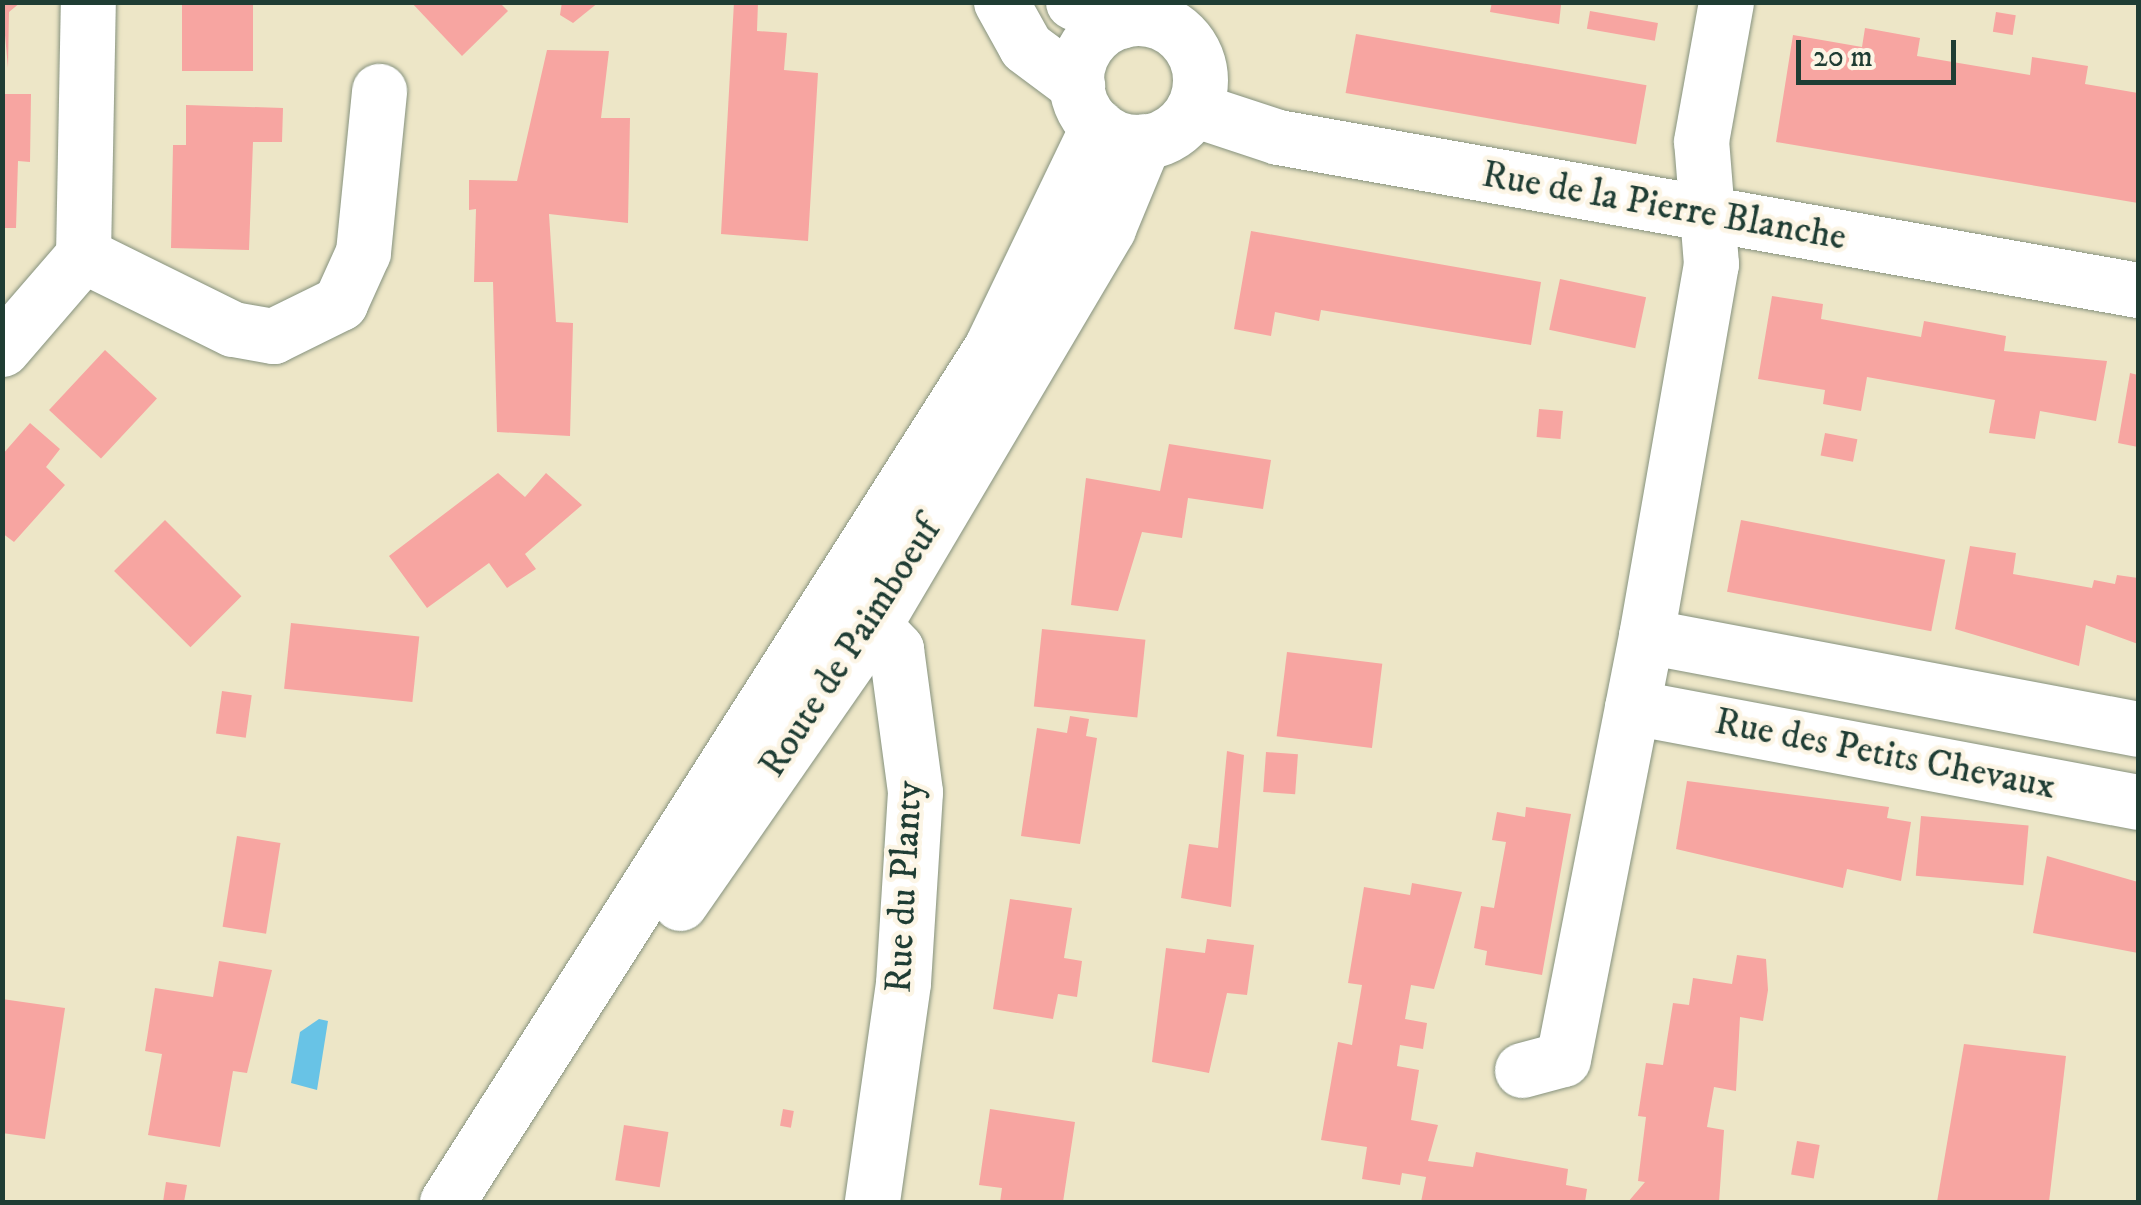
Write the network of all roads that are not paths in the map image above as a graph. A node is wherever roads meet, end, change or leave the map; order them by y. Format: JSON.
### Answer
{"nodes":[{"id":1,"x":88,"y":2,"type":"edge"},
{"id":2,"x":1001,"y":2,"type":"edge"},
{"id":3,"x":1726,"y":2,"type":"edge"},
{"id":4,"x":1096,"y":12,"type":"edge"},
{"id":5,"x":1189,"y":18,"type":"edge"},
{"id":6,"x":378,"y":90,"type":"dead end"},
{"id":7,"x":1193,"y":108,"type":"junction"},
{"id":8,"x":1106,"y":118,"type":"junction"},
{"id":9,"x":1707,"y":215,"type":"junction"},
{"id":10,"x":83,"y":255,"type":"junction"},
{"id":11,"x":2138,"y":290,"type":"edge"},
{"id":12,"x":2,"y":349,"type":"edge"},
{"id":13,"x":859,"y":608,"type":"junction"},
{"id":14,"x":1646,"y":636,"type":"junction"},
{"id":15,"x":1632,"y":707,"type":"junction"},
{"id":16,"x":2138,"y":729,"type":"edge"},
{"id":17,"x":2138,"y":802,"type":"edge"},
{"id":18,"x":1522,"y":1070,"type":"dead end"},
{"id":19,"x":448,"y":1202,"type":"edge"},
{"id":20,"x":872,"y":1202,"type":"edge"}],
"edges":[{"from":1,"to":10,"type":"street"},
{"from":2,"to":8,"type":"street"},
{"from":3,"to":9,"type":"street"},
{"from":4,"to":5,"type":"street"},
{"from":4,"to":8,"type":"street","name":"Route de Paimboeuf"},
{"from":5,"to":7,"type":"street"},
{"from":6,"to":10,"type":"street"},
{"from":7,"to":8,"type":"street"},
{"from":7,"to":9,"type":"street","name":"Rue de la Pierre Blanche"},
{"from":8,"to":13,"type":"street","name":"Route de Paimboeuf"},
{"from":9,"to":11,"type":"street","name":"Rue de la Pierre Blanche"},
{"from":9,"to":14,"type":"street"},
{"from":10,"to":12,"type":"street"},
{"from":13,"to":19,"type":"street","name":"Route de Paimboeuf"},
{"from":13,"to":20,"type":"street","name":"Rue du Planty"},
{"from":14,"to":15,"type":"street"},
{"from":14,"to":16,"type":"street","name":"Rue des Petits Chevaux"},
{"from":15,"to":17,"type":"street","name":"Rue des Petits Chevaux"},
{"from":15,"to":18,"type":"street"}]}
